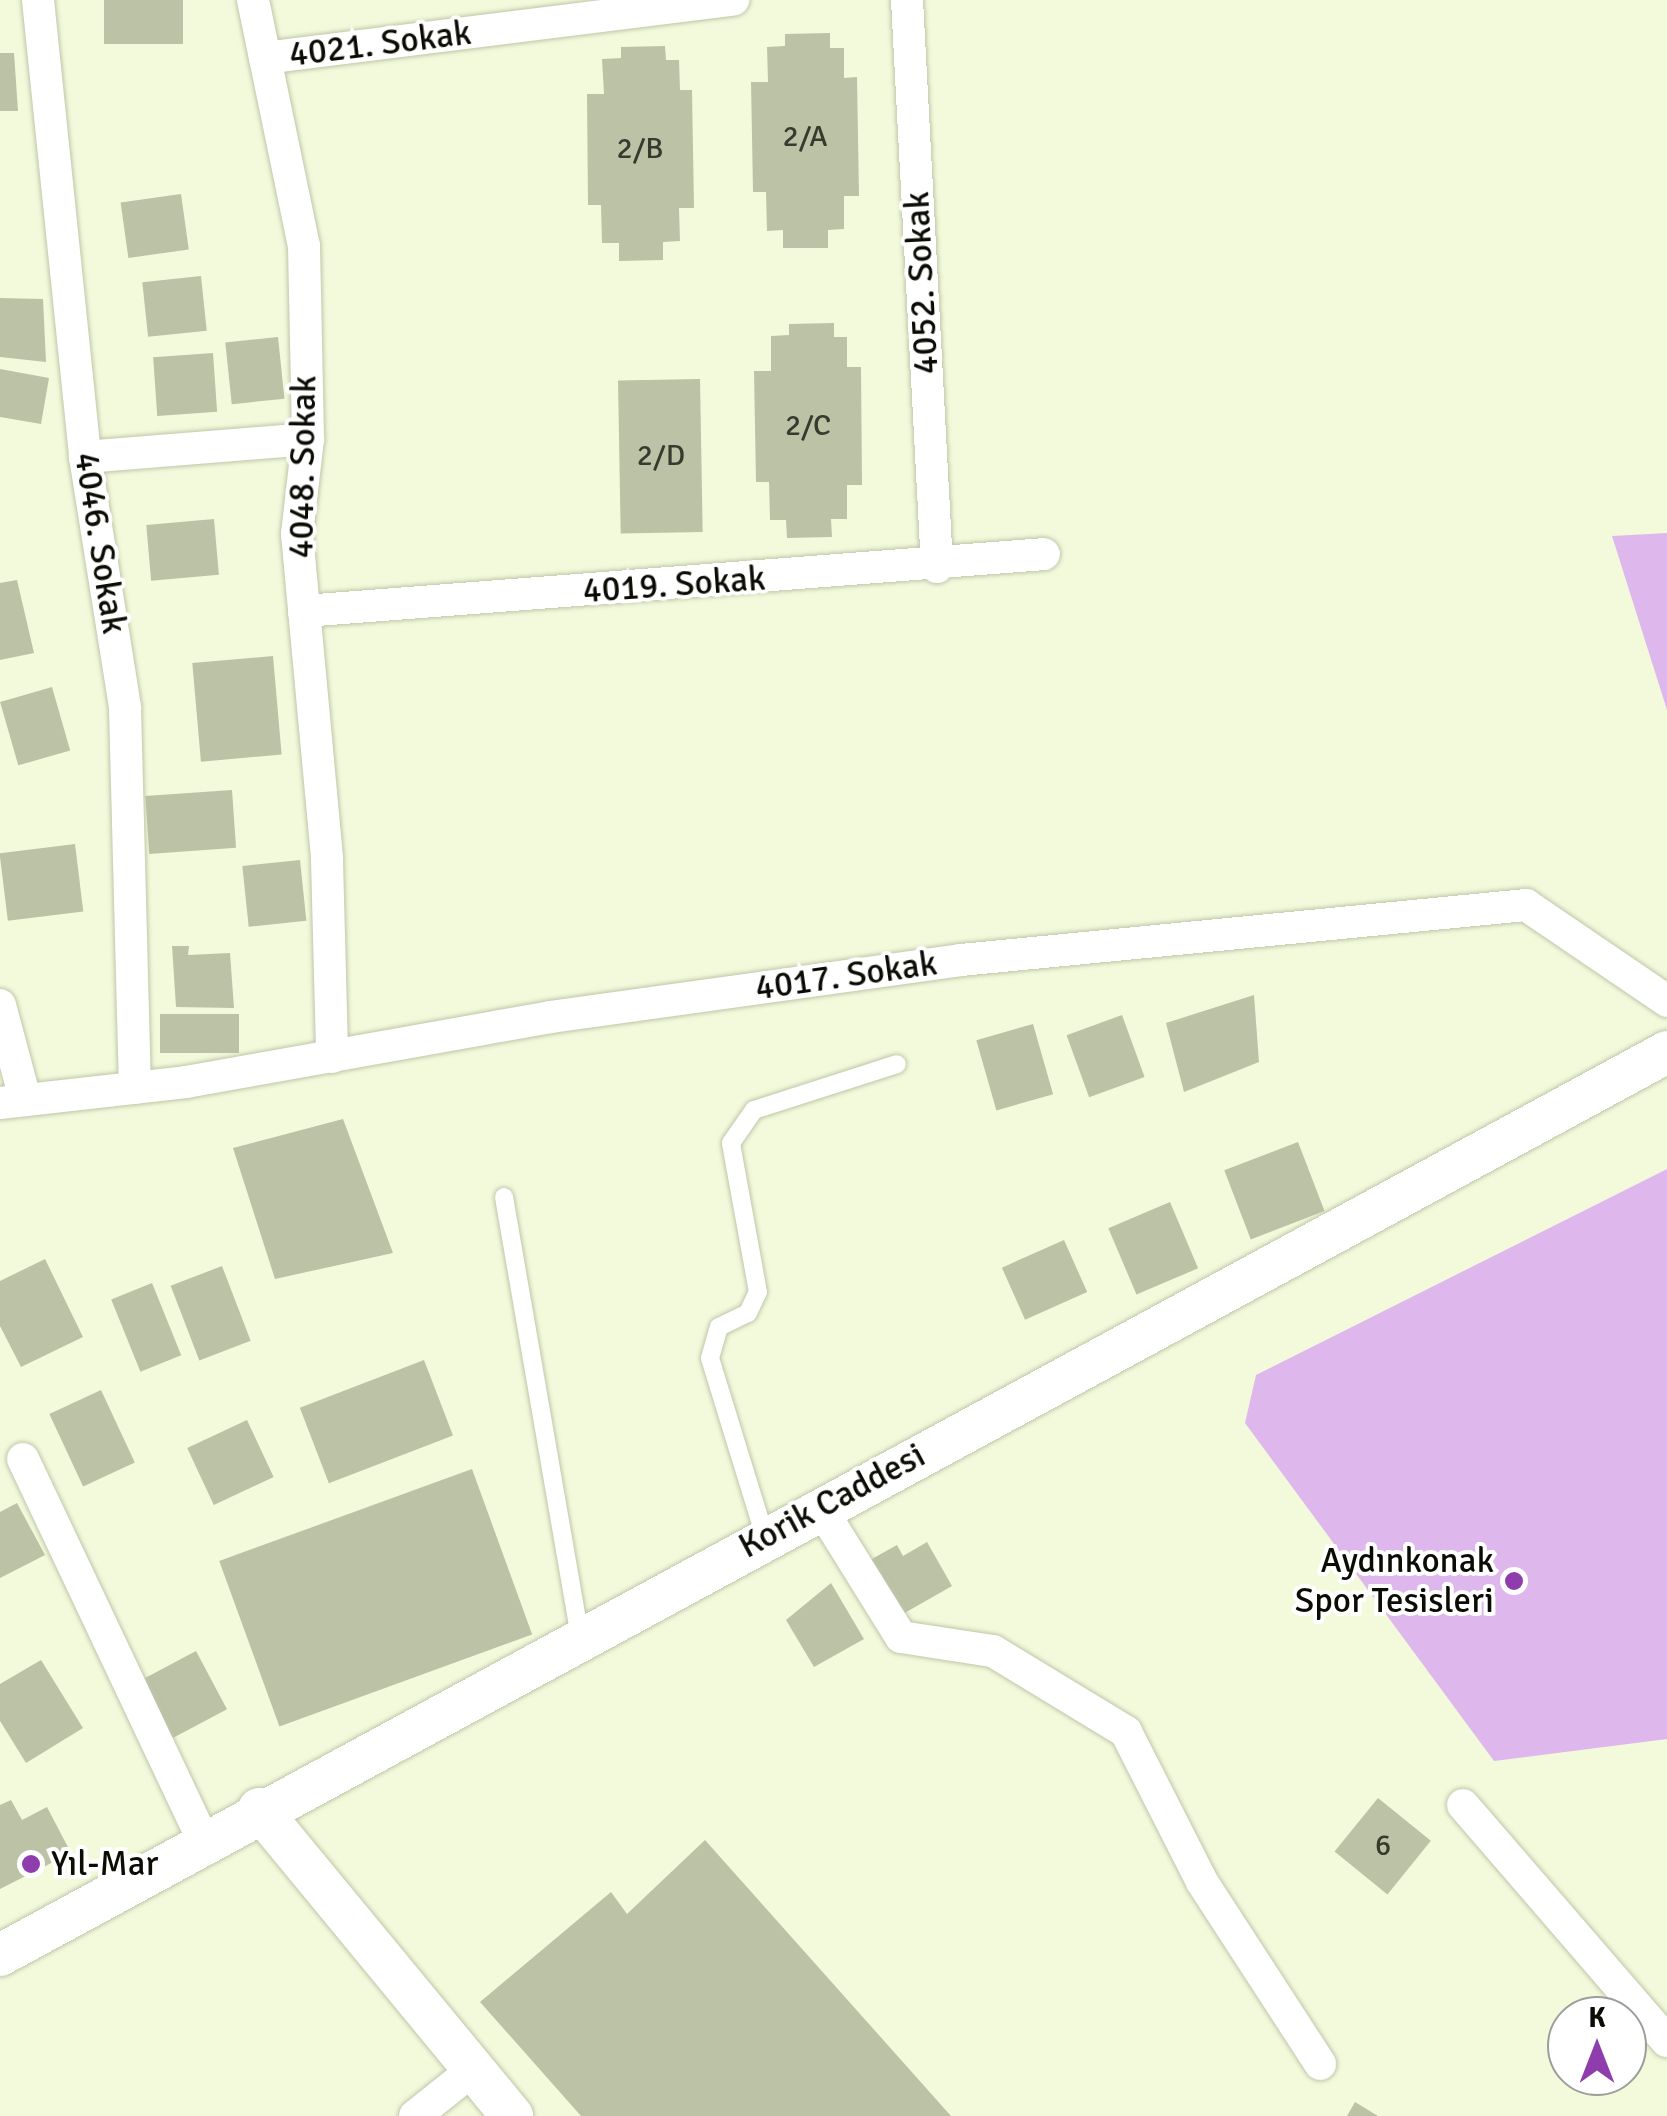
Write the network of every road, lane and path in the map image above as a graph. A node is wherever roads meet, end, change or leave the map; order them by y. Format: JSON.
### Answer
{"nodes":[{"id":1,"x":38,"y":0,"type":"edge"},
{"id":2,"x":254,"y":0,"type":"edge"},
{"id":3,"x":733,"y":0,"type":"edge"},
{"id":4,"x":907,"y":0,"type":"edge"},
{"id":5,"x":265,"y":58,"type":"junction"},
{"id":6,"x":308,"y":438,"type":"junction"},
{"id":7,"x":85,"y":456,"type":"junction"},
{"id":8,"x":1044,"y":554,"type":"dead end"},
{"id":9,"x":937,"y":567,"type":"junction"},
{"id":10,"x":304,"y":611,"type":"junction"},
{"id":11,"x":1667,"y":1001,"type":"edge"},
{"id":12,"x":0,"y":1006,"type":"edge"},
{"id":13,"x":1667,"y":1052,"type":"edge"},
{"id":14,"x":332,"y":1057,"type":"junction"},
{"id":15,"x":897,"y":1064,"type":"dead end"},
{"id":16,"x":134,"y":1088,"type":"junction"},
{"id":17,"x":13,"y":1101,"type":"edge"},
{"id":18,"x":504,"y":1197,"type":"dead end"},
{"id":19,"x":23,"y":1459,"type":"dead end"},
{"id":20,"x":820,"y":1507,"type":"junction"},
{"id":21,"x":764,"y":1537,"type":"junction"},
{"id":22,"x":580,"y":1636,"type":"junction"},
{"id":23,"x":1463,"y":1805,"type":"dead end"},
{"id":24,"x":259,"y":1808,"type":"junction"},
{"id":25,"x":203,"y":1840,"type":"junction"},
{"id":26,"x":2,"y":1948,"type":"edge"},
{"id":27,"x":1667,"y":2041,"type":"edge"},
{"id":28,"x":1320,"y":2064,"type":"dead end"},
{"id":29,"x":474,"y":2069,"type":"junction"},
{"id":30,"x":414,"y":2116,"type":"edge"},
{"id":31,"x":512,"y":2116,"type":"edge"}],
"edges":[{"from":1,"to":7,"type":"street","name":"4046. Sokak"},
{"from":2,"to":5,"type":"street","name":"4048. Sokak"},
{"from":3,"to":5,"type":"street","name":"4021. Sokak"},
{"from":4,"to":9,"type":"street","name":"4052. Sokak"},
{"from":5,"to":6,"type":"street","name":"4048. Sokak"},
{"from":6,"to":7,"type":"street"},
{"from":6,"to":10,"type":"street","name":"4048. Sokak"},
{"from":7,"to":16,"type":"street","name":"4046. Sokak"},
{"from":8,"to":9,"type":"street","name":"4019. Sokak"},
{"from":9,"to":10,"type":"street","name":"4019. Sokak"},
{"from":10,"to":14,"type":"street","name":"4048. Sokak"},
{"from":11,"to":14,"type":"street","name":"4017. Sokak"},
{"from":12,"to":17,"type":"street"},
{"from":13,"to":20,"type":"street","name":"Korik Caddesi"},
{"from":14,"to":16,"type":"street","name":"4017. Sokak"},
{"from":15,"to":21,"type":"lane"},
{"from":16,"to":17,"type":"street","name":"4017. Sokak"},
{"from":18,"to":22,"type":"lane"},
{"from":19,"to":25,"type":"street"},
{"from":20,"to":21,"type":"street","name":"Korik Caddesi"},
{"from":20,"to":28,"type":"street"},
{"from":21,"to":22,"type":"street","name":"Korik Caddesi"},
{"from":22,"to":24,"type":"street","name":"Korik Caddesi"},
{"from":23,"to":27,"type":"street"},
{"from":24,"to":25,"type":"street","name":"Korik Caddesi"},
{"from":24,"to":29,"type":"street"},
{"from":25,"to":26,"type":"street","name":"Korik Caddesi"},
{"from":29,"to":30,"type":"street"},
{"from":29,"to":31,"type":"street"}]}
